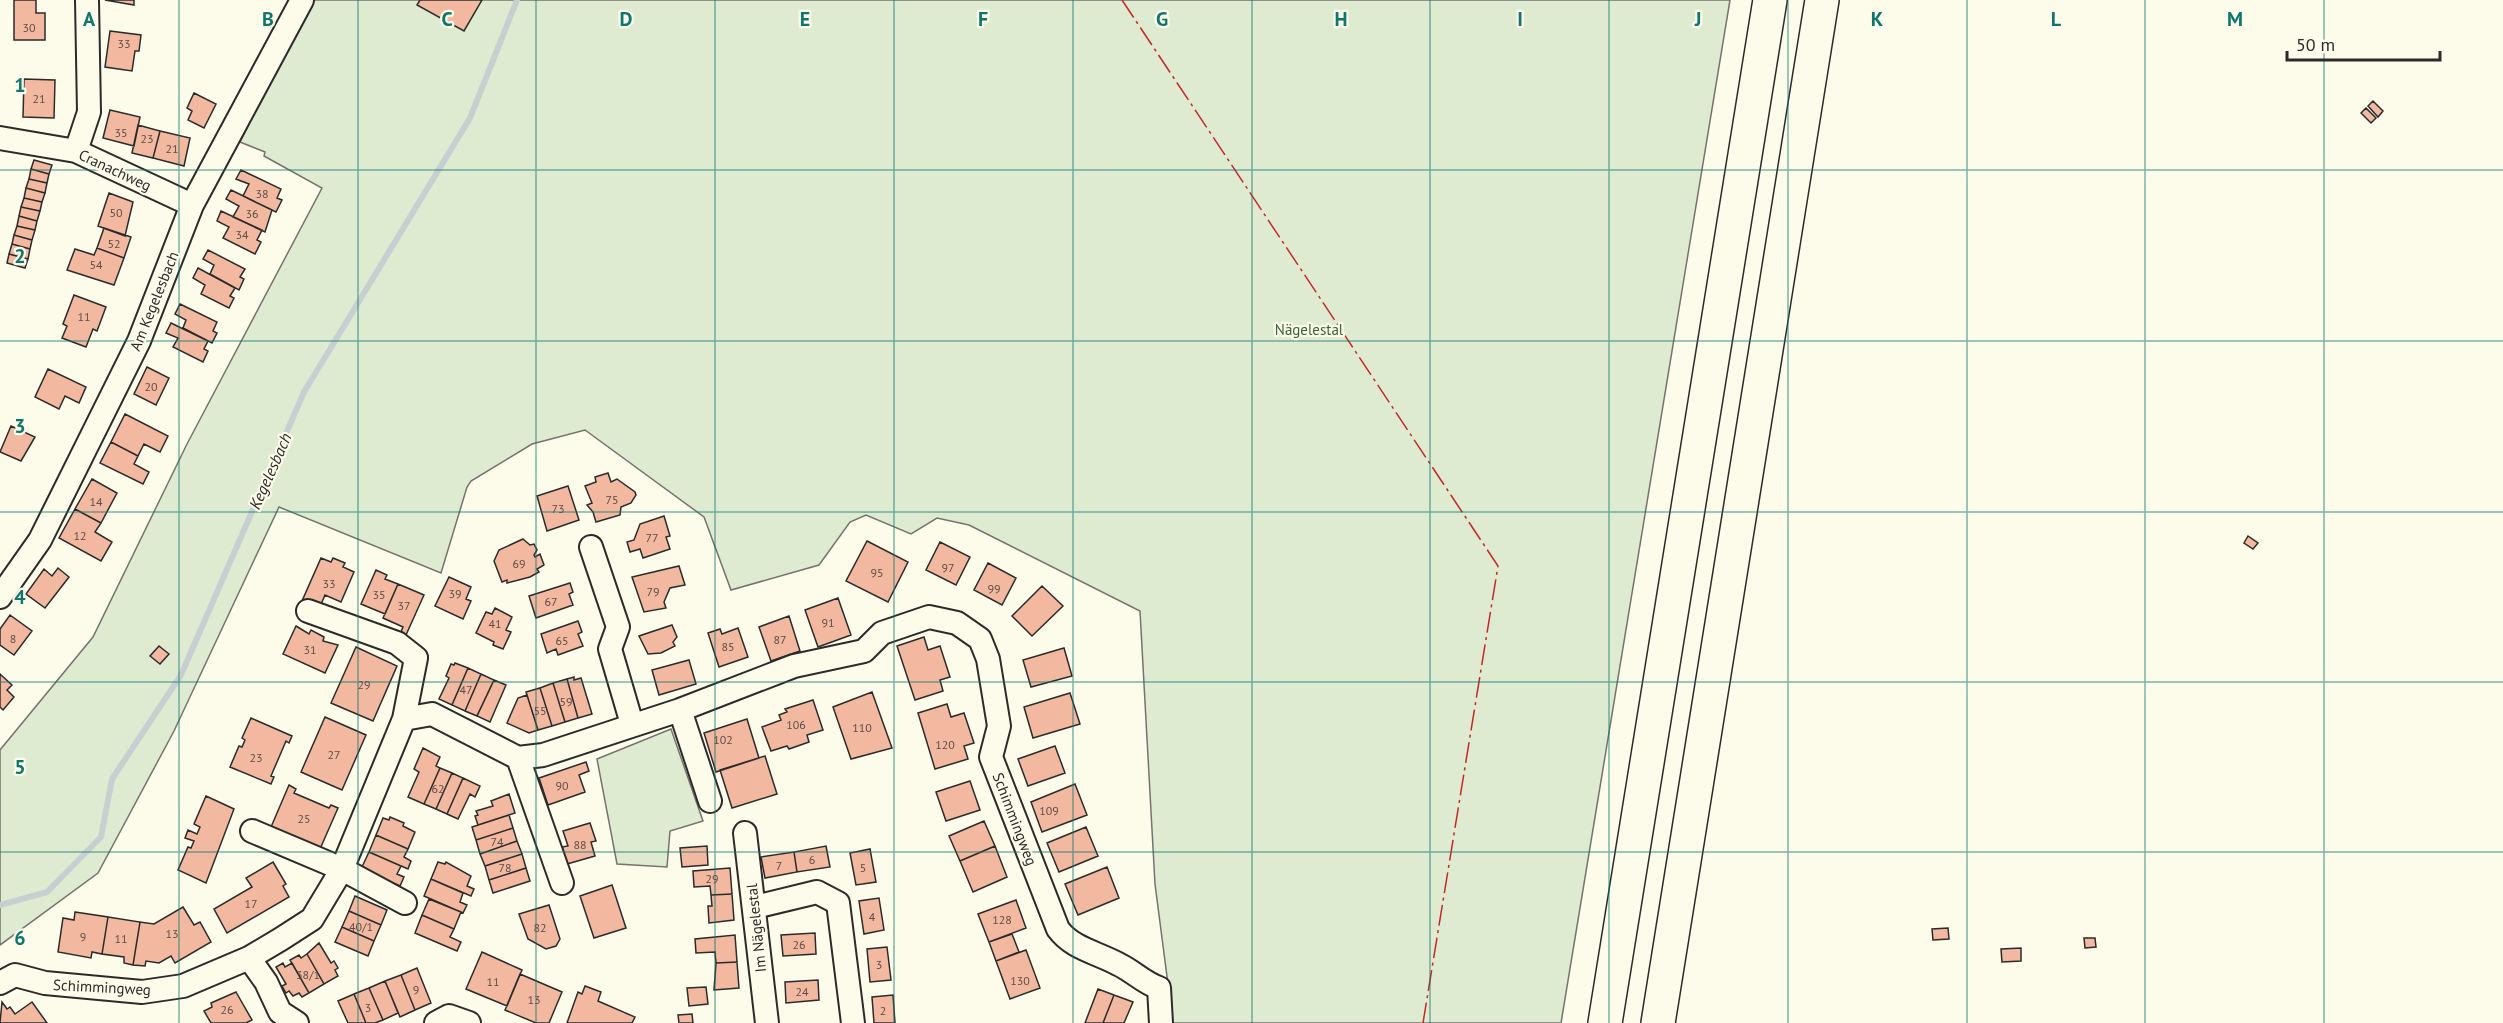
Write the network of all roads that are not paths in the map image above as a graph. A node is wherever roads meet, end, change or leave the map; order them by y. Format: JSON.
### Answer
{"nodes":[{"id":1,"x":87,"y":0,"type":"edge"},
{"id":2,"x":302,"y":0,"type":"edge"},
{"id":3,"x":1770,"y":0,"type":"edge"},
{"id":4,"x":1822,"y":0,"type":"edge"},
{"id":5,"x":0,"y":138,"type":"edge"},
{"id":6,"x":76,"y":151,"type":"junction"},
{"id":7,"x":192,"y":205,"type":"junction"},
{"id":8,"x":591,"y":547,"type":"dead end"},
{"id":9,"x":0,"y":597,"type":"edge"},
{"id":10,"x":308,"y":611,"type":"dead end"},
{"id":11,"x":680,"y":710,"type":"junction"},
{"id":12,"x":404,"y":718,"type":"junction"},
{"id":13,"x":632,"y":724,"type":"junction"},
{"id":14,"x":518,"y":758,"type":"junction"},
{"id":15,"x":710,"y":801,"type":"dead end"},
{"id":16,"x":252,"y":831,"type":"dead end"},
{"id":17,"x":745,"y":832,"type":"dead end"},
{"id":18,"x":342,"y":869,"type":"junction"},
{"id":19,"x":562,"y":883,"type":"dead end"},
{"id":20,"x":405,"y":903,"type":"dead end"},
{"id":21,"x":754,"y":907,"type":"junction"},
{"id":22,"x":249,"y":958,"type":"junction"},
{"id":23,"x":0,"y":983,"type":"edge"},
{"id":24,"x":297,"y":1023,"type":"edge"},
{"id":25,"x":436,"y":1023,"type":"edge"},
{"id":26,"x":469,"y":1023,"type":"edge"},
{"id":27,"x":767,"y":1023,"type":"edge"},
{"id":28,"x":853,"y":1023,"type":"edge"},
{"id":29,"x":1161,"y":1023,"type":"edge"},
{"id":30,"x":1605,"y":1023,"type":"edge"},
{"id":31,"x":1658,"y":1023,"type":"edge"}],
"edges":[{"from":1,"to":6,"type":"street"},
{"from":2,"to":7,"type":"street","name":"Am Kegelesbach"},
{"from":3,"to":30,"type":"highway"},
{"from":4,"to":31,"type":"highway"},
{"from":5,"to":6,"type":"street","name":"Cranachweg"},
{"from":6,"to":7,"type":"street","name":"Cranachweg"},
{"from":7,"to":9,"type":"street","name":"Am Kegelesbach"},
{"from":8,"to":13,"type":"street"},
{"from":10,"to":12,"type":"street","name":"Schimmingweg"},
{"from":11,"to":13,"type":"street","name":"Schimmingweg"},
{"from":11,"to":15,"type":"street"},
{"from":11,"to":29,"type":"street","name":"Schimmingweg"},
{"from":12,"to":14,"type":"street"},
{"from":12,"to":18,"type":"street","name":"Schimmingweg"},
{"from":13,"to":14,"type":"street","name":"Schimmingweg"},
{"from":14,"to":19,"type":"street"},
{"from":16,"to":18,"type":"street"},
{"from":17,"to":21,"type":"street","name":"Im Nägelestal"},
{"from":18,"to":20,"type":"street"},
{"from":18,"to":22,"type":"street","name":"Schimmingweg"},
{"from":21,"to":27,"type":"street","name":"Im Nägelestal"},
{"from":21,"to":28,"type":"street"},
{"from":22,"to":23,"type":"street","name":"Schimmingweg"},
{"from":22,"to":24,"type":"street"},
{"from":25,"to":26,"type":"street"}]}
